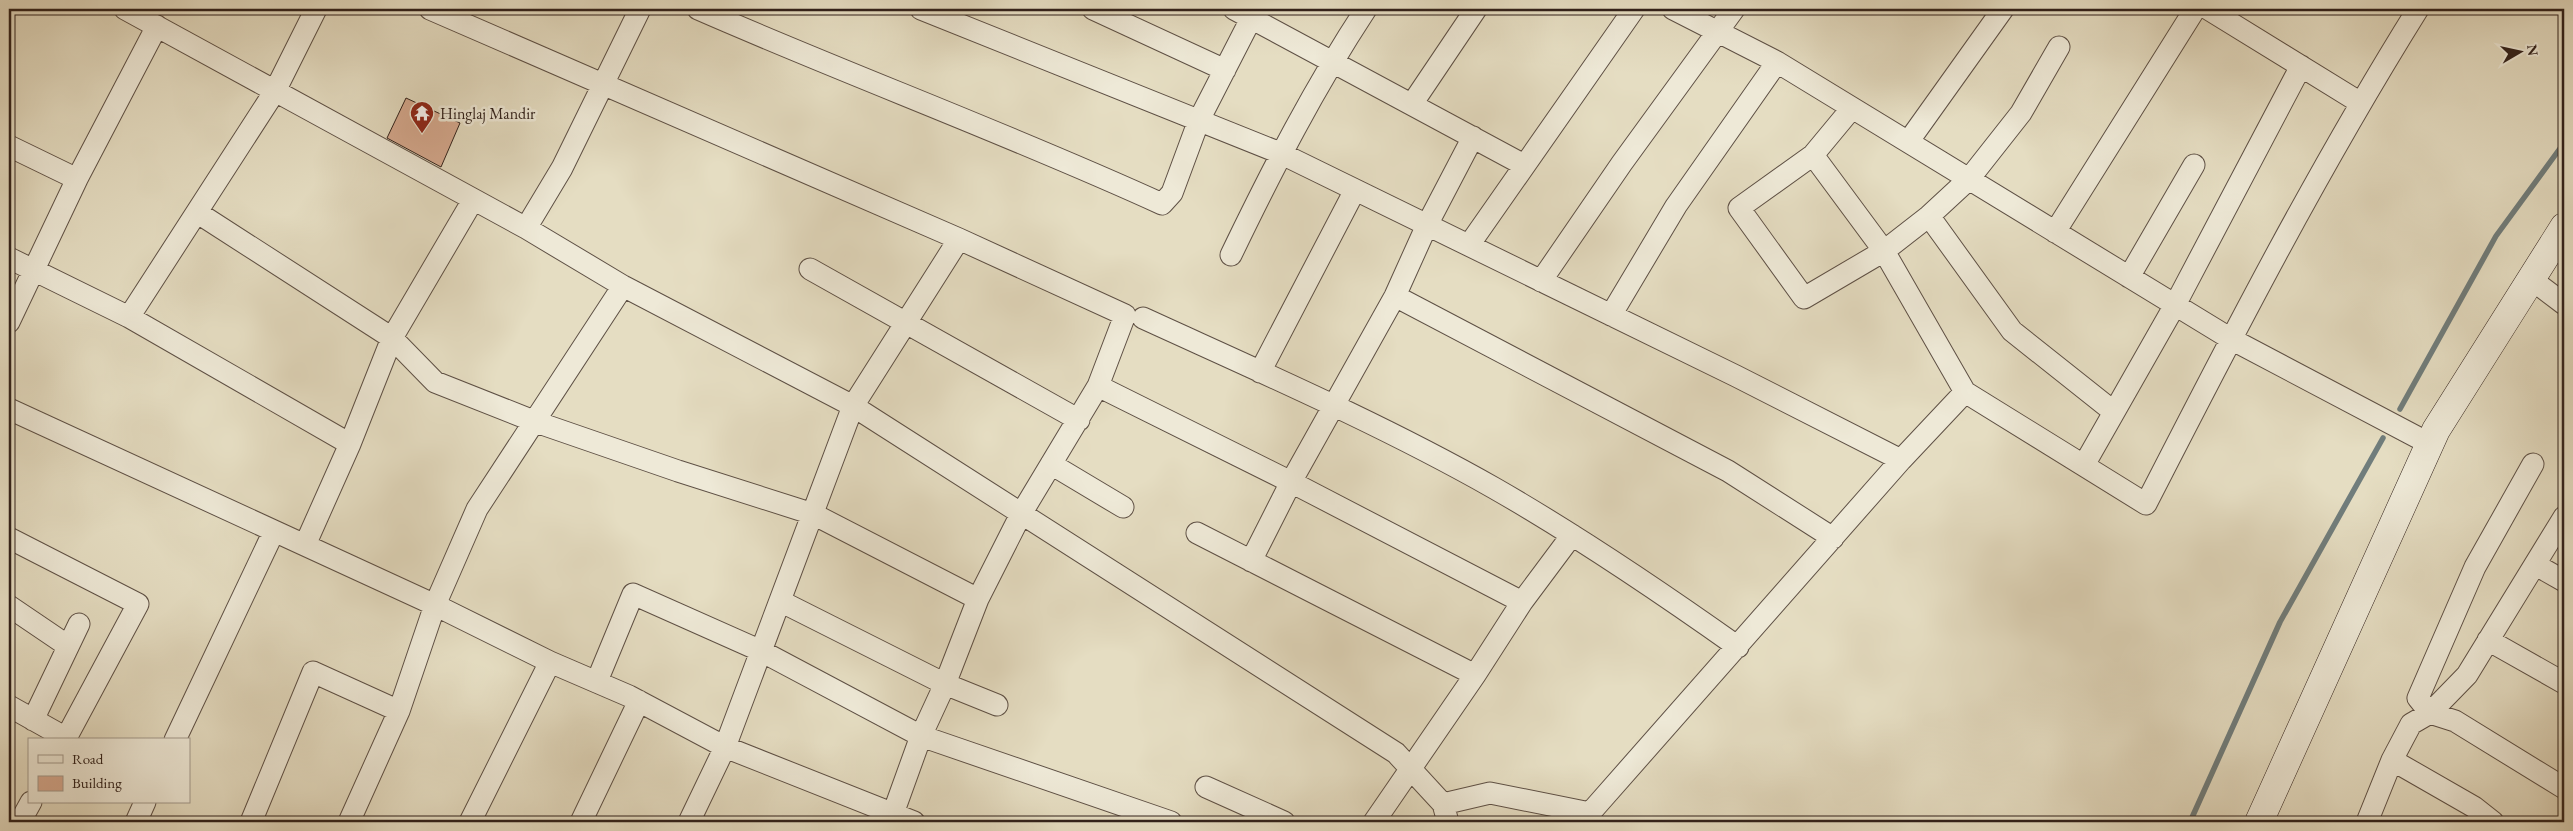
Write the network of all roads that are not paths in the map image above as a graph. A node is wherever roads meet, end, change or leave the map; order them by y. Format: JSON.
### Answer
{"nodes":[{"id":1,"x":125,"y":9,"type":"edge"},
{"id":2,"x":316,"y":9,"type":"edge"},
{"id":3,"x":430,"y":9,"type":"edge"},
{"id":4,"x":640,"y":9,"type":"edge"},
{"id":5,"x":698,"y":9,"type":"edge"},
{"id":6,"x":921,"y":9,"type":"edge"},
{"id":7,"x":1093,"y":9,"type":"edge"},
{"id":8,"x":1366,"y":9,"type":"edge"},
{"id":9,"x":1476,"y":9,"type":"edge"},
{"id":10,"x":1634,"y":9,"type":"edge"},
{"id":11,"x":1673,"y":9,"type":"edge"},
{"id":12,"x":1734,"y":9,"type":"edge"},
{"id":13,"x":2002,"y":9,"type":"edge"},
{"id":14,"x":2195,"y":9,"type":"edge"},
{"id":15,"x":2208,"y":9,"type":"edge"},
{"id":16,"x":2418,"y":9,"type":"edge"},
{"id":17,"x":1247,"y":12,"type":"edge"},
{"id":18,"x":158,"y":26,"type":"junction"},
{"id":19,"x":1719,"y":32,"type":"junction"},
{"id":20,"x":2059,"y":47,"type":"dead end"},
{"id":21,"x":1332,"y":61,"type":"junction"},
{"id":22,"x":1777,"y":62,"type":"junction"},
{"id":23,"x":2301,"y":66,"type":"junction"},
{"id":24,"x":1225,"y":70,"type":"junction"},
{"id":25,"x":603,"y":85,"type":"junction"},
{"id":26,"x":275,"y":91,"type":"junction"},
{"id":27,"x":2360,"y":102,"type":"junction"},
{"id":28,"x":1412,"y":104,"type":"junction"},
{"id":29,"x":1852,"y":108,"type":"junction"},
{"id":30,"x":1199,"y":120,"type":"junction"},
{"id":31,"x":1473,"y":137,"type":"junction"},
{"id":32,"x":1908,"y":142,"type":"junction"},
{"id":33,"x":9,"y":146,"type":"edge"},
{"id":34,"x":1280,"y":153,"type":"junction"},
{"id":35,"x":1813,"y":156,"type":"junction"},
{"id":36,"x":1524,"y":165,"type":"junction"},
{"id":37,"x":2194,"y":165,"type":"dead end"},
{"id":38,"x":77,"y":179,"type":"junction"},
{"id":39,"x":1968,"y":179,"type":"junction"},
{"id":40,"x":1355,"y":190,"type":"junction"},
{"id":41,"x":474,"y":200,"type":"junction"},
{"id":42,"x":198,"y":213,"type":"junction"},
{"id":43,"x":1929,"y":216,"type":"junction"},
{"id":44,"x":1427,"y":225,"type":"junction"},
{"id":45,"x":2564,"y":227,"type":"edge"},
{"id":46,"x":526,"y":228,"type":"junction"},
{"id":47,"x":2055,"y":232,"type":"junction"},
{"id":48,"x":959,"y":239,"type":"junction"},
{"id":49,"x":1468,"y":245,"type":"junction"},
{"id":50,"x":1884,"y":251,"type":"junction"},
{"id":51,"x":1231,"y":255,"type":"dead end"},
{"id":52,"x":9,"y":258,"type":"edge"},
{"id":53,"x":810,"y":269,"type":"dead end"},
{"id":54,"x":34,"y":270,"type":"junction"},
{"id":55,"x":2129,"y":277,"type":"junction"},
{"id":56,"x":2531,"y":280,"type":"junction"},
{"id":57,"x":1541,"y":281,"type":"junction"},
{"id":58,"x":623,"y":286,"type":"junction"},
{"id":59,"x":1395,"y":296,"type":"junction"},
{"id":60,"x":2564,"y":304,"type":"edge"},
{"id":61,"x":2175,"y":305,"type":"junction"},
{"id":62,"x":1611,"y":315,"type":"junction"},
{"id":63,"x":129,"y":317,"type":"junction"},
{"id":64,"x":1144,"y":318,"type":"dead end"},
{"id":65,"x":9,"y":322,"type":"edge"},
{"id":66,"x":907,"y":323,"type":"junction"},
{"id":67,"x":392,"y":338,"type":"junction"},
{"id":68,"x":2231,"y":339,"type":"junction"},
{"id":69,"x":1260,"y":372,"type":"junction"},
{"id":70,"x":1098,"y":386,"type":"junction"},
{"id":71,"x":1964,"y":392,"type":"junction"},
{"id":72,"x":1333,"y":405,"type":"junction"},
{"id":73,"x":853,"y":406,"type":"junction"},
{"id":74,"x":9,"y":409,"type":"edge"},
{"id":75,"x":2114,"y":412,"type":"junction"},
{"id":76,"x":1079,"y":420,"type":"junction"},
{"id":77,"x":536,"y":422,"type":"junction"},
{"id":78,"x":350,"y":444,"type":"junction"},
{"id":79,"x":2430,"y":444,"type":"junction"},
{"id":80,"x":1901,"y":460,"type":"junction"},
{"id":81,"x":1051,"y":464,"type":"junction"},
{"id":82,"x":2533,"y":464,"type":"dead end"},
{"id":83,"x":2084,"y":465,"type":"junction"},
{"id":84,"x":1291,"y":482,"type":"junction"},
{"id":85,"x":1123,"y":507,"type":"dead end"},
{"id":86,"x":812,"y":514,"type":"junction"},
{"id":87,"x":1021,"y":514,"type":"junction"},
{"id":88,"x":2564,"y":517,"type":"edge"},
{"id":89,"x":274,"y":531,"type":"junction"},
{"id":90,"x":1197,"y":533,"type":"dead end"},
{"id":91,"x":1572,"y":535,"type":"junction"},
{"id":92,"x":9,"y":538,"type":"edge"},
{"id":93,"x":1833,"y":538,"type":"junction"},
{"id":94,"x":304,"y":545,"type":"junction"},
{"id":95,"x":1251,"y":561,"type":"junction"},
{"id":96,"x":2536,"y":565,"type":"junction"},
{"id":97,"x":2564,"y":581,"type":"edge"},
{"id":98,"x":978,"y":598,"type":"junction"},
{"id":99,"x":780,"y":601,"type":"junction"},
{"id":100,"x":1522,"y":602,"type":"junction"},
{"id":101,"x":435,"y":605,"type":"junction"},
{"id":102,"x":9,"y":606,"type":"edge"},
{"id":103,"x":79,"y":624,"type":"dead end"},
{"id":104,"x":2488,"y":640,"type":"junction"},
{"id":105,"x":68,"y":646,"type":"junction"},
{"id":106,"x":1738,"y":647,"type":"junction"},
{"id":107,"x":761,"y":651,"type":"junction"},
{"id":108,"x":550,"y":662,"type":"junction"},
{"id":109,"x":1475,"y":675,"type":"junction"},
{"id":110,"x":597,"y":681,"type":"junction"},
{"id":111,"x":2564,"y":683,"type":"edge"},
{"id":112,"x":945,"y":684,"type":"junction"},
{"id":113,"x":639,"y":701,"type":"junction"},
{"id":114,"x":997,"y":705,"type":"dead end"},
{"id":115,"x":9,"y":706,"type":"edge"},
{"id":116,"x":399,"y":711,"type":"junction"},
{"id":117,"x":2430,"y":713,"type":"junction"},
{"id":118,"x":33,"y":720,"type":"junction"},
{"id":119,"x":921,"y":736,"type":"junction"},
{"id":120,"x":63,"y":738,"type":"edge"},
{"id":121,"x":66,"y":738,"type":"edge"},
{"id":122,"x":176,"y":738,"type":"edge"},
{"id":123,"x":725,"y":747,"type":"junction"},
{"id":124,"x":2392,"y":760,"type":"junction"},
{"id":125,"x":1411,"y":769,"type":"junction"},
{"id":126,"x":1206,"y":787,"type":"dead end"},
{"id":127,"x":2564,"y":788,"type":"edge"},
{"id":128,"x":30,"y":804,"type":"edge"},
{"id":129,"x":144,"y":804,"type":"edge"},
{"id":130,"x":1446,"y":813,"type":"edge"},
{"id":131,"x":9,"y":816,"type":"edge"},
{"id":132,"x":1591,"y":817,"type":"edge"},
{"id":133,"x":891,"y":818,"type":"edge"},
{"id":134,"x":20,"y":822,"type":"edge"},
{"id":135,"x":136,"y":822,"type":"edge"},
{"id":136,"x":252,"y":822,"type":"edge"},
{"id":137,"x":349,"y":822,"type":"edge"},
{"id":138,"x":470,"y":822,"type":"edge"},
{"id":139,"x":581,"y":822,"type":"edge"},
{"id":140,"x":689,"y":822,"type":"edge"},
{"id":141,"x":914,"y":822,"type":"edge"},
{"id":142,"x":1171,"y":822,"type":"edge"},
{"id":143,"x":1284,"y":822,"type":"edge"},
{"id":144,"x":1374,"y":822,"type":"edge"},
{"id":145,"x":2259,"y":822,"type":"edge"},
{"id":146,"x":2367,"y":822,"type":"edge"},
{"id":147,"x":2493,"y":822,"type":"edge"}],
"edges":[{"from":1,"to":18,"type":"street"},
{"from":2,"to":26,"type":"street"},
{"from":3,"to":25,"type":"street"},
{"from":4,"to":25,"type":"street"},
{"from":5,"to":30,"type":"street"},
{"from":6,"to":30,"type":"street"},
{"from":7,"to":24,"type":"street"},
{"from":8,"to":21,"type":"street"},
{"from":9,"to":28,"type":"street"},
{"from":10,"to":36,"type":"street"},
{"from":11,"to":19,"type":"street"},
{"from":12,"to":19,"type":"street"},
{"from":13,"to":32,"type":"street"},
{"from":14,"to":47,"type":"street"},
{"from":15,"to":23,"type":"street"},
{"from":16,"to":27,"type":"street"},
{"from":17,"to":21,"type":"street"},
{"from":17,"to":24,"type":"street"},
{"from":18,"to":26,"type":"street"},
{"from":18,"to":38,"type":"street"},
{"from":19,"to":22,"type":"street"},
{"from":19,"to":57,"type":"street"},
{"from":20,"to":39,"type":"street"},
{"from":21,"to":28,"type":"street"},
{"from":21,"to":34,"type":"street"},
{"from":22,"to":29,"type":"street"},
{"from":22,"to":62,"type":"street"},
{"from":23,"to":27,"type":"street"},
{"from":23,"to":61,"type":"street"},
{"from":24,"to":30,"type":"street"},
{"from":25,"to":46,"type":"street"},
{"from":25,"to":48,"type":"street"},
{"from":26,"to":41,"type":"street"},
{"from":26,"to":42,"type":"street"},
{"from":27,"to":68,"type":"street"},
{"from":28,"to":31,"type":"street"},
{"from":29,"to":32,"type":"street"},
{"from":29,"to":35,"type":"street"},
{"from":30,"to":34,"type":"street"},
{"from":31,"to":36,"type":"street"},
{"from":31,"to":44,"type":"street"},
{"from":32,"to":39,"type":"street"},
{"from":33,"to":38,"type":"street"},
{"from":34,"to":40,"type":"street"},
{"from":34,"to":51,"type":"street"},
{"from":35,"to":50,"type":"street"},
{"from":35,"to":50,"type":"street"},
{"from":36,"to":49,"type":"street"},
{"from":37,"to":55,"type":"street"},
{"from":38,"to":54,"type":"street"},
{"from":39,"to":43,"type":"street"},
{"from":39,"to":47,"type":"street"},
{"from":40,"to":44,"type":"street"},
{"from":40,"to":69,"type":"street"},
{"from":41,"to":46,"type":"street"},
{"from":41,"to":67,"type":"street"},
{"from":42,"to":63,"type":"street"},
{"from":42,"to":67,"type":"street"},
{"from":43,"to":50,"type":"street"},
{"from":43,"to":75,"type":"street"},
{"from":44,"to":49,"type":"street"},
{"from":44,"to":59,"type":"street"},
{"from":45,"to":56,"type":"street"},
{"from":46,"to":58,"type":"street"},
{"from":47,"to":55,"type":"street"},
{"from":48,"to":66,"type":"street"},
{"from":48,"to":70,"type":"street"},
{"from":49,"to":57,"type":"street"},
{"from":50,"to":71,"type":"street"},
{"from":52,"to":54,"type":"street"},
{"from":53,"to":66,"type":"street"},
{"from":54,"to":63,"type":"street"},
{"from":54,"to":65,"type":"street"},
{"from":55,"to":61,"type":"street"},
{"from":56,"to":60,"type":"street"},
{"from":56,"to":79,"type":"street"},
{"from":57,"to":62,"type":"street"},
{"from":58,"to":73,"type":"street"},
{"from":58,"to":77,"type":"street"},
{"from":59,"to":72,"type":"street"},
{"from":59,"to":93,"type":"street"},
{"from":61,"to":68,"type":"street"},
{"from":61,"to":75,"type":"street"},
{"from":62,"to":80,"type":"street"},
{"from":63,"to":78,"type":"street"},
{"from":64,"to":69,"type":"street"},
{"from":66,"to":73,"type":"street"},
{"from":66,"to":76,"type":"street"},
{"from":67,"to":77,"type":"street"},
{"from":67,"to":78,"type":"street"},
{"from":68,"to":79,"type":"street"},
{"from":68,"to":83,"type":"street"},
{"from":69,"to":72,"type":"street"},
{"from":70,"to":76,"type":"street"},
{"from":70,"to":84,"type":"street"},
{"from":71,"to":80,"type":"street"},
{"from":71,"to":83,"type":"street"},
{"from":72,"to":84,"type":"street"},
{"from":72,"to":91,"type":"street"},
{"from":73,"to":86,"type":"street"},
{"from":73,"to":87,"type":"street"},
{"from":74,"to":89,"type":"street"},
{"from":75,"to":83,"type":"street"},
{"from":76,"to":81,"type":"street"},
{"from":77,"to":86,"type":"street"},
{"from":77,"to":101,"type":"street"},
{"from":78,"to":94,"type":"street"},
{"from":79,"to":145,"type":"street"},
{"from":80,"to":93,"type":"street"},
{"from":81,"to":85,"type":"street"},
{"from":81,"to":87,"type":"street"},
{"from":82,"to":117,"type":"street"},
{"from":84,"to":95,"type":"street"},
{"from":84,"to":100,"type":"street"},
{"from":86,"to":98,"type":"street"},
{"from":86,"to":99,"type":"street"},
{"from":87,"to":98,"type":"street"},
{"from":87,"to":125,"type":"street"},
{"from":88,"to":96,"type":"street"},
{"from":89,"to":94,"type":"street"},
{"from":89,"to":122,"type":"street"},
{"from":90,"to":95,"type":"street"},
{"from":91,"to":100,"type":"street"},
{"from":91,"to":106,"type":"street"},
{"from":92,"to":121,"type":"street"},
{"from":93,"to":106,"type":"street"},
{"from":94,"to":101,"type":"street"},
{"from":95,"to":109,"type":"street"},
{"from":96,"to":97,"type":"street"},
{"from":96,"to":104,"type":"street"},
{"from":98,"to":112,"type":"street"},
{"from":99,"to":107,"type":"street"},
{"from":99,"to":112,"type":"street"},
{"from":100,"to":109,"type":"street"},
{"from":101,"to":108,"type":"street"},
{"from":101,"to":116,"type":"street"},
{"from":102,"to":105,"type":"street"},
{"from":103,"to":105,"type":"street"},
{"from":104,"to":111,"type":"street"},
{"from":104,"to":117,"type":"street"},
{"from":105,"to":118,"type":"street"},
{"from":106,"to":132,"type":"street"},
{"from":107,"to":110,"type":"street"},
{"from":107,"to":119,"type":"street"},
{"from":107,"to":123,"type":"street"},
{"from":108,"to":110,"type":"street"},
{"from":108,"to":138,"type":"street"},
{"from":109,"to":125,"type":"street"},
{"from":110,"to":113,"type":"street"},
{"from":112,"to":114,"type":"street"},
{"from":112,"to":119,"type":"street"},
{"from":113,"to":123,"type":"street"},
{"from":113,"to":139,"type":"street"},
{"from":115,"to":118,"type":"street"},
{"from":116,"to":136,"type":"street"},
{"from":116,"to":137,"type":"street"},
{"from":117,"to":124,"type":"street"},
{"from":117,"to":127,"type":"street"},
{"from":118,"to":120,"type":"street"},
{"from":119,"to":133,"type":"street"},
{"from":119,"to":142,"type":"street"},
{"from":123,"to":133,"type":"street"},
{"from":123,"to":140,"type":"street"},
{"from":124,"to":146,"type":"street"},
{"from":124,"to":147,"type":"street"},
{"from":125,"to":130,"type":"street"},
{"from":125,"to":144,"type":"street"},
{"from":126,"to":143,"type":"street"},
{"from":128,"to":134,"type":"street"},
{"from":129,"to":135,"type":"street"},
{"from":130,"to":132,"type":"street"},
{"from":131,"to":134,"type":"street"},
{"from":133,"to":141,"type":"street"}]}
